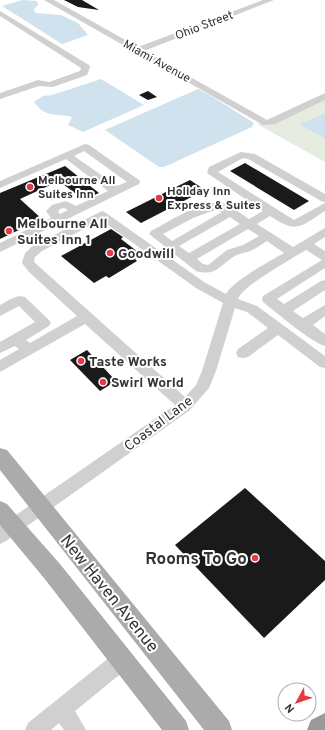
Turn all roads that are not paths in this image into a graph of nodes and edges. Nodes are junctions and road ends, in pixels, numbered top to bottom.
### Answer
1 (48, 0) edge
2 (270, 0) edge
3 (0, 13) edge
4 (138, 50) junction
5 (0, 96) edge
6 (325, 96) edge
7 (67, 155) junction
8 (0, 185) edge
9 (116, 191) junction
10 (325, 198) edge
11 (325, 206) edge
12 (271, 211) junction
13 (231, 212) junction
14 (249, 224) junction
15 (325, 232) edge
16 (267, 236) junction
17 (306, 244) junction
18 (0, 248) edge
19 (179, 252) junction
20 (293, 253) junction
21 (166, 260) junction
22 (324, 260) edge
23 (325, 284) edge
24 (230, 301) junction
25 (325, 310) edge
26 (0, 311) edge
27 (284, 311) junction
28 (87, 317) junction
29 (303, 325) junction
30 (278, 328) junction
31 (16, 339) junction
32 (324, 339) edge
33 (0, 348) edge
34 (29, 350) junction
35 (243, 353) dead end
36 (325, 363) edge
37 (0, 367) edge
38 (185, 406) junction
39 (0, 456) edge
40 (41, 507) junction
41 (5, 524) edge
42 (122, 660) junction
43 (61, 708) junction
44 (325, 727) edge
45 (35, 730) edge
46 (76, 730) edge
47 (176, 730) edge
48 (220, 730) edge
49 (321, 730) edge

1 - 4 street, Miami Avenue
2 - 4 street, Ohio Street
3 - 5 street
4 - 6 street, Miami Avenue
7 - 8 street
7 - 9 street
7 - 9 street
9 - 18 street
10 - 12 street
11 - 12 street
12 - 14 street
13 - 14 street
13 - 19 street
13 - 19 street
14 - 16 street
14 - 19 street
15 - 17 street, Coastal Lane
16 - 19 street
16 - 20 street
17 - 20 street, Coastal Lane
17 - 22 street
19 - 21 street
20 - 24 street, Coastal Lane
21 - 24 street
21 - 28 street
22 - 27 street
23 - 27 street
24 - 30 street
24 - 38 street, Coastal Lane
25 - 29 street
26 - 31 street
27 - 29 street
28 - 34 street
28 - 38 street
29 - 32 street
30 - 35 street
30 - 36 street
31 - 33 street
31 - 34 street
34 - 37 street
38 - 40 street, Coastal Lane
39 - 40 main road, New Haven Avenue
40 - 41 street, Coastal Lane
40 - 48 main road, New Haven Avenue
41 - 42 main road
42 - 43 street
42 - 47 main road
43 - 45 street
43 - 46 street
44 - 49 highway

